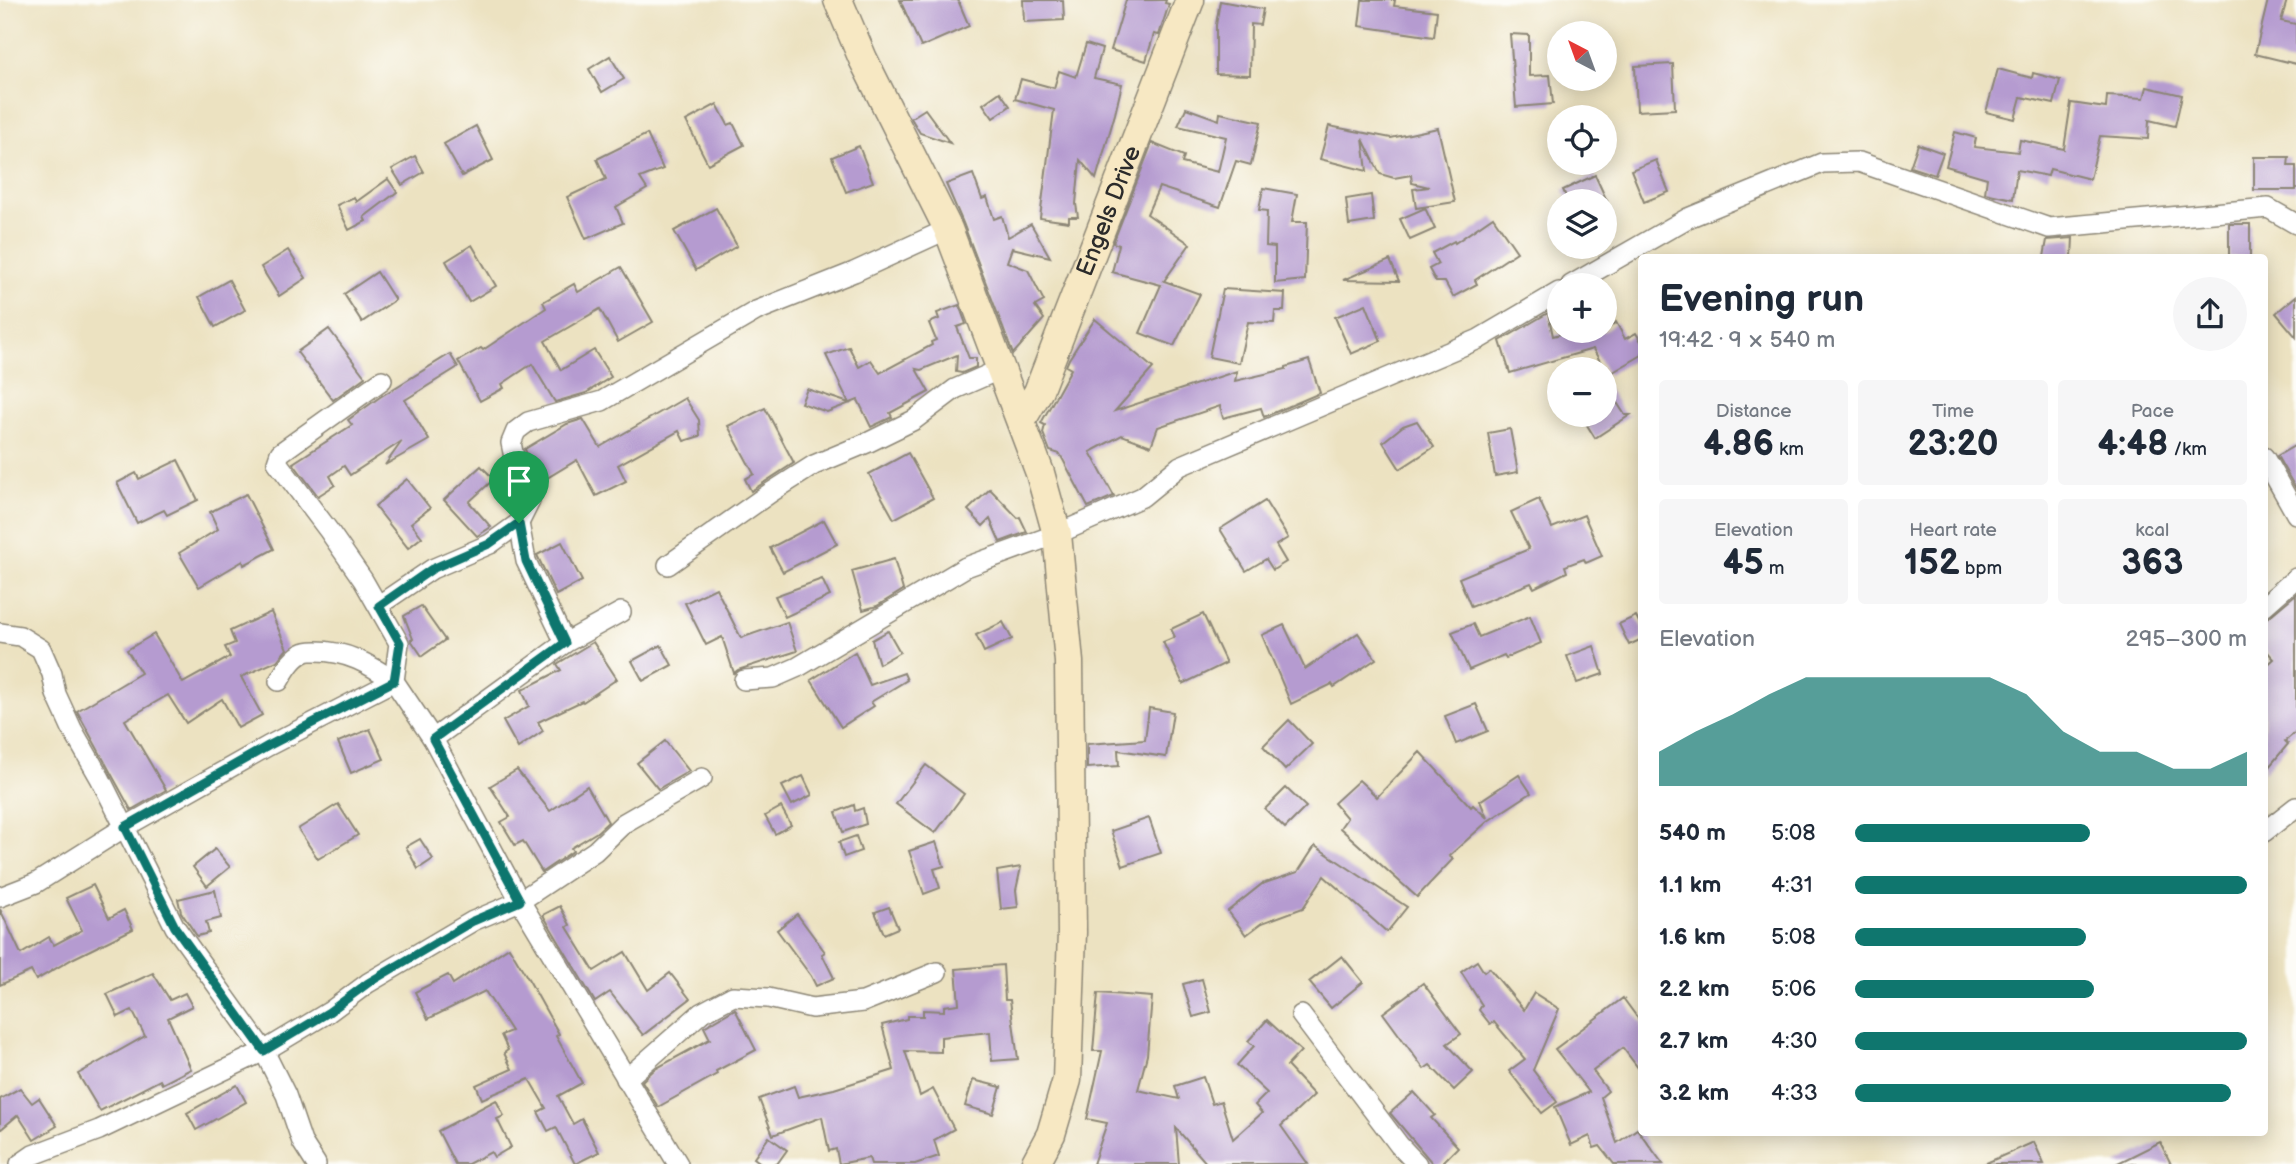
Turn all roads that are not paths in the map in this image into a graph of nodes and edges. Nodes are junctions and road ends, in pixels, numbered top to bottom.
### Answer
1 (838, 0) edge
2 (1190, 0) edge
3 (2296, 225) edge
4 (948, 229) junction
5 (1592, 273) edge
6 (1547, 299) edge
7 (1001, 369) junction
8 (382, 380) dead end
9 (1021, 421) junction
10 (2268, 464) edge
11 (2296, 514) edge
12 (519, 523) junction
13 (1057, 534) junction
14 (668, 565) dead end
15 (2296, 578) edge
16 (2268, 602) edge
17 (379, 606) junction
18 (621, 612) dead end
19 (0, 634) edge
20 (565, 643) junction
21 (744, 680) dead end
22 (279, 681) dead end
23 (394, 681) junction
24 (433, 739) junction
25 (702, 778) dead end
26 (2296, 807) edge
27 (125, 827) junction
28 (2268, 829) edge
29 (0, 897) edge
30 (520, 901) junction
31 (937, 972) dead end
32 (1301, 1015) dead end
33 (264, 1051) junction
34 (626, 1079) junction
35 (20, 1164) edge
36 (316, 1164) edge
37 (678, 1164) edge
38 (1035, 1164) edge
39 (1417, 1164) edge

1 - 4 main road
2 - 9 main road, Engels Drive
3 - 5 street
4 - 7 main road
4 - 12 street
6 - 13 street
7 - 9 main road
7 - 14 street
8 - 17 street
9 - 13 main road
10 - 11 street
12 - 17 street
12 - 20 street
13 - 21 street
13 - 38 main road
15 - 16 street
17 - 23 street
18 - 20 street
19 - 27 street
20 - 24 street
22 - 23 street
23 - 24 street
23 - 27 street
24 - 30 street
25 - 30 street
26 - 28 street
27 - 29 street
27 - 33 street
30 - 33 street
30 - 34 street
31 - 34 street
32 - 39 street
33 - 35 street
33 - 36 street
34 - 37 street

